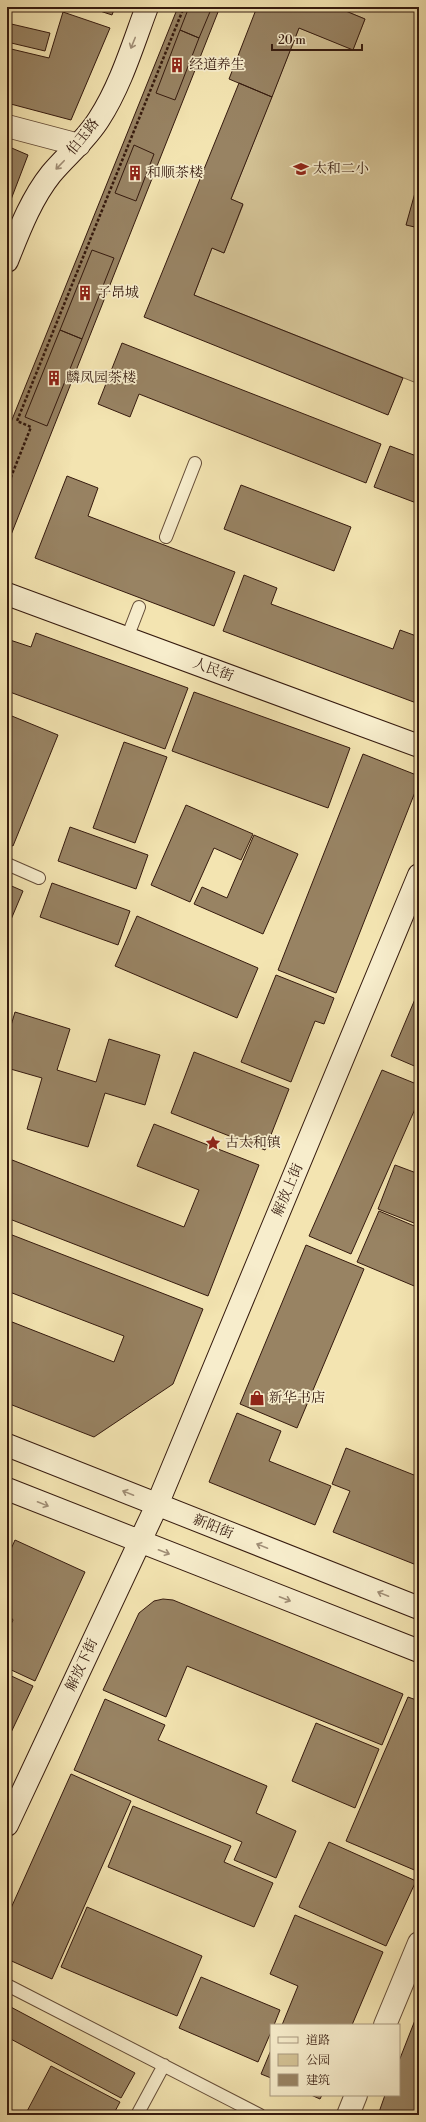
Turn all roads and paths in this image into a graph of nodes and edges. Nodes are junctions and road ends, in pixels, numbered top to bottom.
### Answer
1 (148, 7) edge
2 (184, 7) edge
3 (7, 126) edge
4 (79, 145) junction
5 (7, 260) edge
6 (195, 463) dead end
7 (7, 487) edge
8 (166, 537) dead end
9 (7, 594) edge
10 (139, 607) dead end
11 (127, 638) junction
12 (419, 746) edge
13 (7, 864) edge
14 (419, 875) edge
15 (39, 878) dead end
16 (7, 1445) edge
17 (7, 1489) edge
18 (157, 1504) junction
19 (139, 1542) junction
20 (419, 1608) edge
21 (419, 1651) edge
22 (7, 1825) edge
23 (419, 1943) edge
24 (7, 1986) edge
25 (385, 2024) edge
26 (164, 2065) junction
27 (356, 2096) edge
28 (137, 2115) edge
29 (260, 2115) edge
30 (348, 2115) edge

1 -> 4 street, 伯玉路
2 - 7 path
3 - 4 street
4 -> 5 street, 伯玉路
6 - 8 lane
9 - 11 street, 人民街
10 - 11 lane
11 - 12 street, 人民街
13 - 15 lane
14 - 18 street, 解放上街
18 -> 16 street, 新阳街
17 -> 19 street
18 - 19 street, 解放下街
20 -> 18 street, 新阳街
19 -> 21 street
19 - 22 street, 解放下街
23 - 25 street
24 - 26 lane
26 - 28 lane
26 - 29 lane
27 - 30 street

